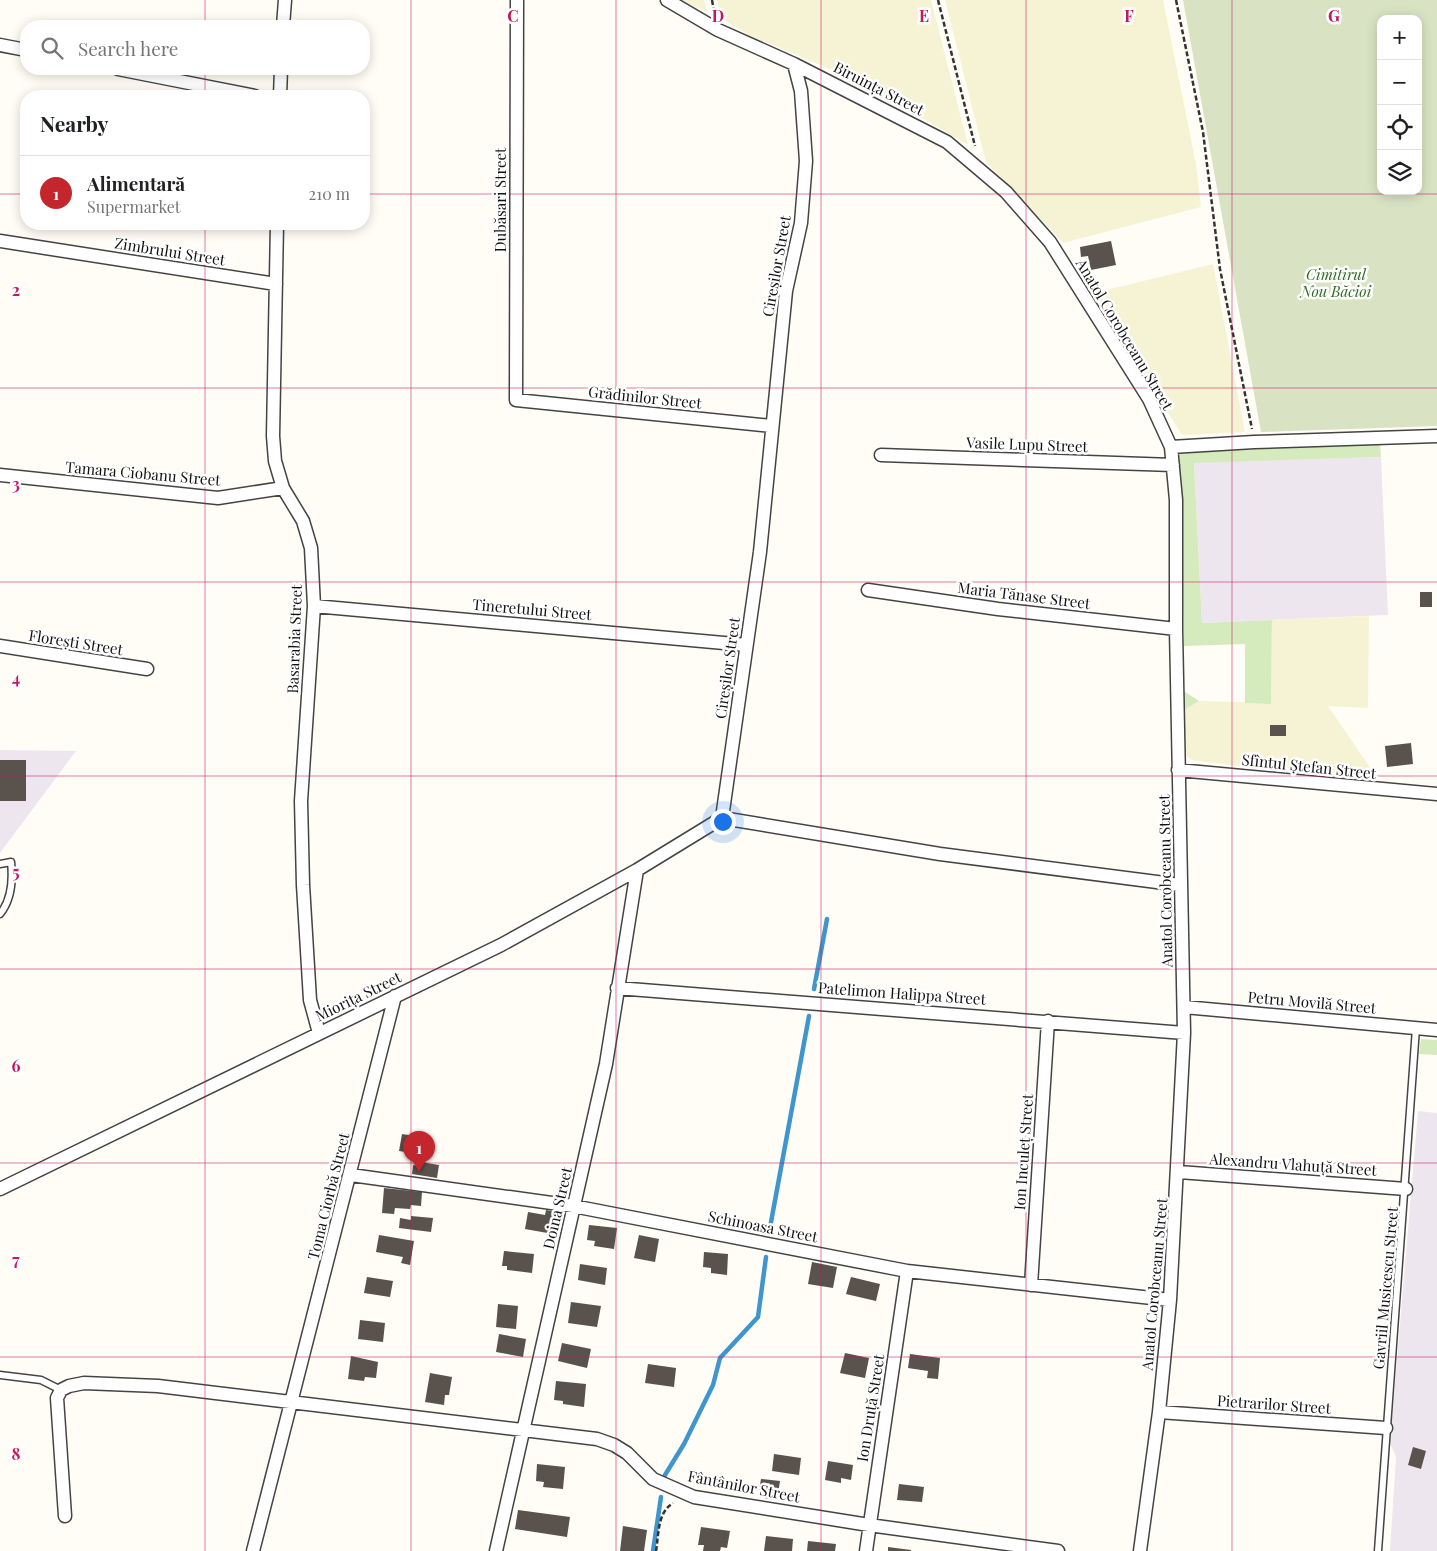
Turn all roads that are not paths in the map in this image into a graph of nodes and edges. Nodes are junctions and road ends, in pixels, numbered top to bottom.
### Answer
1 (285, 0) edge
2 (517, 0) edge
3 (667, 0) edge
4 (283, 20) edge
5 (0, 45) edge
6 (20, 49) edge
7 (794, 64) junction
8 (148, 75) edge
9 (281, 75) edge
10 (225, 90) edge
11 (280, 90) edge
12 (277, 230) edge
13 (0, 241) edge
14 (1050, 242) joint
15 (276, 284) junction
16 (516, 400) joint
17 (771, 426) junction
18 (1437, 436) edge
19 (1171, 448) junction
20 (881, 455) dead end
21 (1173, 466) junction
22 (0, 475) edge
23 (283, 488) junction
24 (868, 590) dead end
25 (314, 606) junction
26 (1176, 629) junction
27 (746, 645) junction
28 (0, 646) edge
29 (147, 669) dead end
30 (1178, 770) junction
31 (1437, 794) edge
32 (722, 818) junction
33 (0, 864) edge
34 (637, 870) junction
35 (1180, 885) junction
36 (0, 914) edge
37 (618, 988) junction
38 (394, 996) junction
39 (1184, 1007) junction
40 (1048, 1021) junction
41 (1416, 1028) junction
42 (1437, 1030) edge
43 (319, 1032) junction
44 (1184, 1032) junction
45 (1179, 1172) junction
46 (351, 1175) junction
47 (0, 1189) edge
48 (1406, 1189) junction
49 (574, 1206) junction
50 (907, 1271) junction
51 (1031, 1285) junction
52 (1170, 1300) junction
53 (0, 1375) edge
54 (60, 1390) junction
55 (291, 1403) junction
56 (1159, 1412) junction
57 (1386, 1428) junction
58 (523, 1430) junction
59 (65, 1516) dead end
60 (869, 1524) junction
61 (253, 1551) edge
62 (496, 1551) edge
63 (866, 1551) edge
64 (1058, 1551) edge
65 (1140, 1551) edge
66 (1378, 1551) edge

1 - 4 street
2 - 16 street, Dubăsari Street
3 - 7 street, Biruința Street
5 - 6 street
7 - 14 street, Biruința Street
7 - 17 street, Cireșilor Street
8 - 10 street
9 - 11 street
12 - 15 street, Basarabia Street
13 - 15 street, Zimbrului Street
14 - 19 street, Anatol Corobceanu Street
15 - 23 street, Basarabia Street
16 - 17 street, Grădinilor Street
17 - 27 street, Cireșilor Street
18 - 19 street
19 - 21 street, Anatol Corobceanu Street
20 - 21 street, Vasile Lupu Street
21 - 26 street, Anatol Corobceanu Street
22 - 23 street, Tamara Ciobanu Street
23 - 25 street, Basarabia Street
24 - 26 street, Maria Tănase Street
25 - 27 street, Tineretului Street
25 - 43 street, Basarabia Street
26 - 30 street, Anatol Corobceanu Street
27 - 32 street, Cireșilor Street
28 - 29 street, Florești Street
30 - 31 street, Sfîntul Ștefan Street
30 - 35 street, Anatol Corobceanu Street
32 - 34 street, Miorița Street
32 - 35 street
33 - 36 lane
34 - 37 street, Doina Street
34 - 38 street, Miorița Street
35 - 39 street, Anatol Corobceanu Street
37 - 40 street, Patelimon Halippa Street
37 - 49 street, Doina Street
38 - 43 street, Miorița Street
38 - 46 street, Toma Ciorbă Street
39 - 41 street, Petru Movilă Street
39 - 44 street, Anatol Corobceanu Street
40 - 44 street, Patelimon Halippa Street
40 - 51 street, Ion Inculeț Street
41 - 42 street, Petru Movilă Street
41 - 48 lane, Gavriil Musicescu Street
43 - 47 street, Miorița Street
44 - 45 street, Anatol Corobceanu Street
45 - 48 street, Alexandru Vlahuță Street
45 - 52 street, Anatol Corobceanu Street
46 - 49 street, Schinoasa Street
46 - 55 street, Toma Ciorbă Street
48 - 57 lane, Gavriil Musicescu Street
49 - 50 street, Schinoasa Street
49 - 58 street, Doina Street
50 - 51 street, Schinoasa Street
50 - 60 street, Ion Druță Street
51 - 52 street, Schinoasa Street
52 - 56 street, Anatol Corobceanu Street
53 - 54 lane
54 - 55 street
54 - 59 street
55 - 58 street, Fântânilor Street
55 - 61 street, Toma Ciorbă Street
56 - 57 street, Pietrarilor Street
56 - 65 street, Anatol Corobceanu Street
57 - 66 lane, Gavriil Musicescu Street
58 - 60 street, Fântânilor Street
58 - 62 street, Doina Street
60 - 63 street, Ion Druță Street
60 - 64 street, Fântânilor Street

